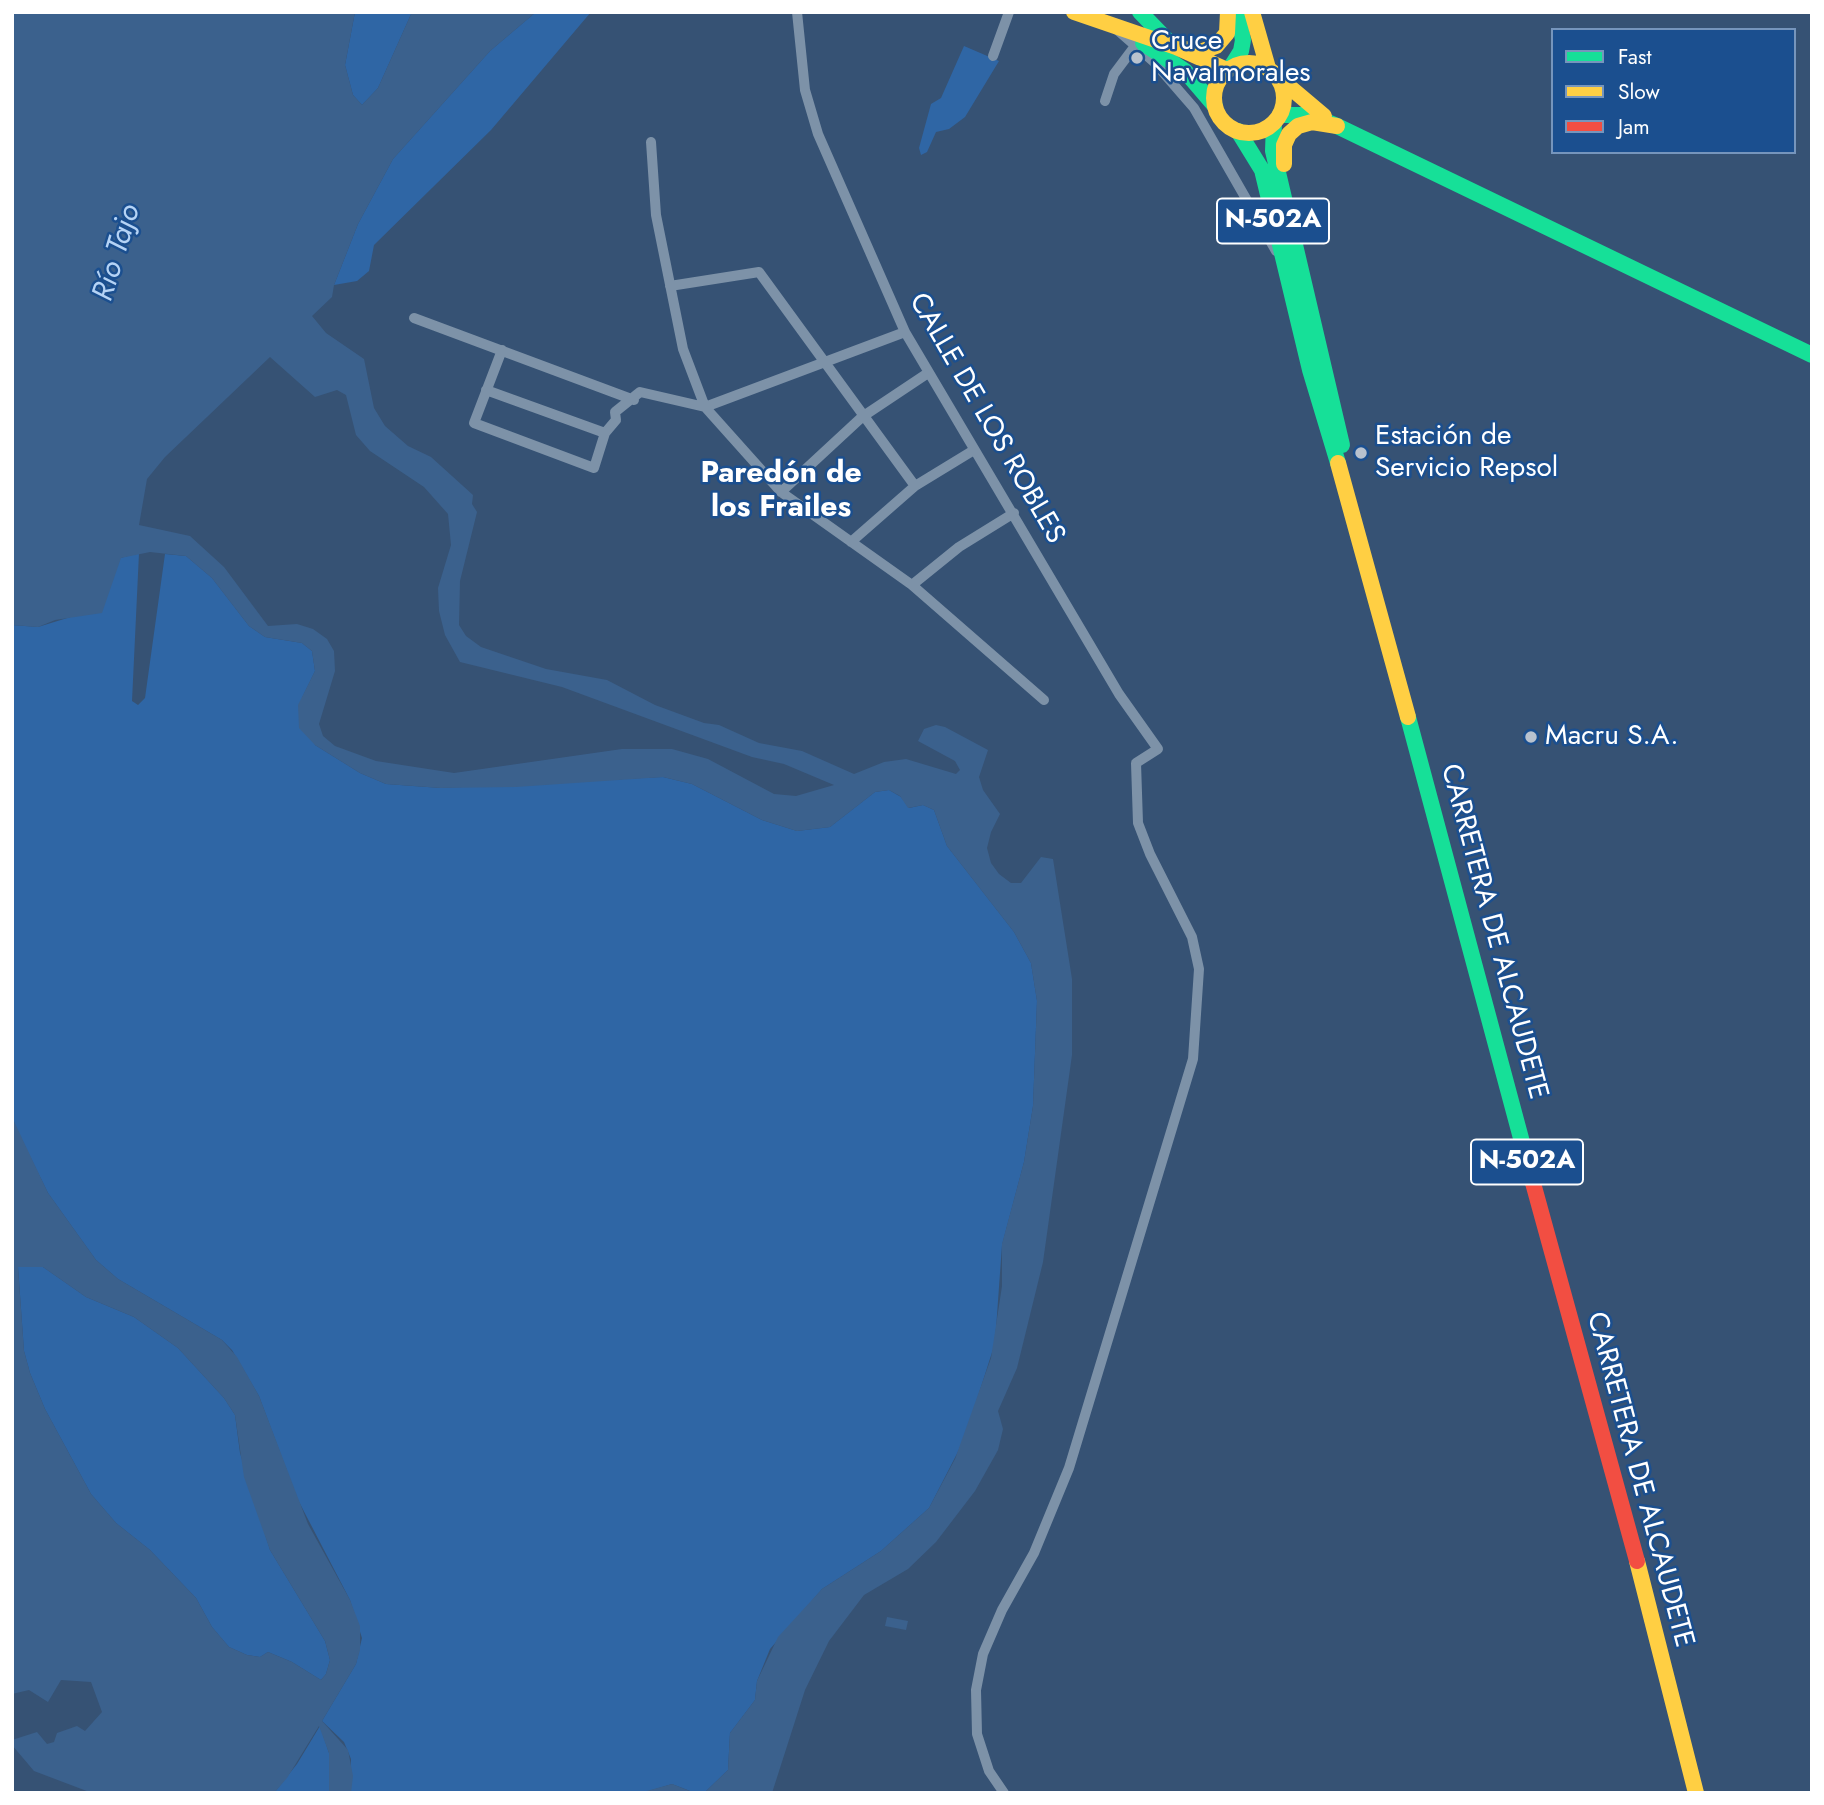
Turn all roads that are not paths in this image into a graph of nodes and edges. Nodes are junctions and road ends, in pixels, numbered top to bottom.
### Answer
1 (797, 12) edge
2 (1009, 12) edge
3 (1074, 12) edge
4 (1132, 12) edge
5 (1140, 12) edge
6 (1228, 12) edge
7 (1238, 12) edge
8 (1252, 12) edge
9 (1112, 26) junction
10 (1136, 41) junction
11 (1176, 47) junction
12 (993, 56) dead end
13 (1229, 68) junction
14 (1274, 73) junction
15 (1105, 101) dead end
16 (1215, 106) junction
17 (1277, 119) junction
18 (1337, 126) junction
19 (1238, 131) junction
20 (651, 142) dead end
21 (1291, 220) junction
22 (1281, 259) junction
23 (670, 286) junction
24 (414, 318) dead end
25 (905, 332) junction
26 (502, 350) junction
27 (1812, 355) edge
28 (823, 362) junction
29 (928, 373) junction
30 (486, 390) junction
31 (634, 400) junction
32 (705, 407) junction
33 (862, 417) junction
34 (605, 433) junction
35 (974, 450) junction
36 (915, 486) junction
37 (781, 492) junction
38 (1014, 513) junction
39 (1359, 531) junction
40 (851, 542) junction
41 (912, 586) junction
42 (1044, 700) dead end
43 (1004, 1793) edge
44 (1696, 1793) edge

1 - 25 street, CALLE DE LOS ROBLES
2 - 12 street
3 - 9 main road
4 - 9 main road
4 - 10 main road
5 - 11 main road
6 - 11 main road
7 - 13 main road
8 - 14 main road, N-502A
9 - 10 main road
10 - 11 main road
10 - 15 street
10 - 16 main road, CARRETERA DE ALCAUDETE
10 - 22 street
11 - 13 main road
13 - 14 main road
13 - 16 main road
14 - 17 main road, CARRETERA DE ALCAUDETE / N-502A
14 - 18 main road
16 - 19 main road, CARRETERA DE ALCAUDETE / N-502A
17 - 18 main road
17 - 19 main road
17 - 21 main road, CARRETERA DE ALCAUDETE / N-502A
18 - 21 main road
18 - 27 main road
19 - 22 main road, CARRETERA DE ALCAUDETE / N-502A
20 - 23 street
21 - 39 main road, CARRETERA DE ALCAUDETE / N-502A
22 - 39 main road, CARRETERA DE ALCAUDETE / N-502A
23 - 28 street
23 - 32 street
24 - 26 street
25 - 28 street
25 - 29 street, CALLE DE LOS ROBLES
26 - 30 street
26 - 31 street
28 - 32 street
28 - 33 street
29 - 33 street
29 - 35 street, CALLE DE LOS ROBLES
30 - 34 street
30 - 34 street
31 - 32 street
31 - 34 street
32 - 37 street
33 - 36 street
33 - 37 street
35 - 36 street
35 - 38 street, CALLE DE LOS ROBLES
36 - 40 street
37 - 40 street
38 - 41 street
38 - 43 street, CALLE DE LOS ROBLES
39 - 44 main road, CARRETERA DE ALCAUDETE / N-502A
40 - 41 street
41 - 42 street

